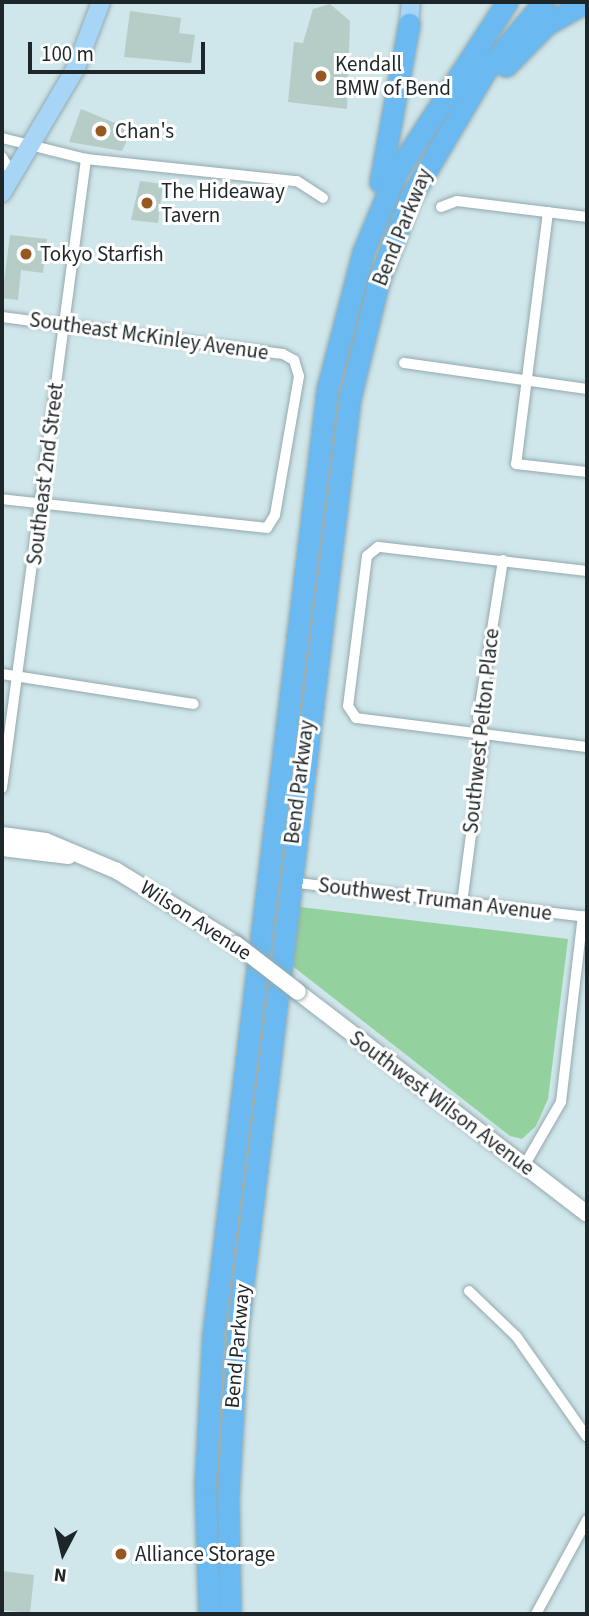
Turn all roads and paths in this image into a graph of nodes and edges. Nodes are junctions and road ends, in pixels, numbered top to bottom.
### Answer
1 (101, 2) edge
2 (411, 2) edge
3 (507, 2) edge
4 (544, 2) edge
5 (586, 2) edge
6 (409, 24) joint
7 (2, 138) edge
8 (441, 138) junction
9 (34, 144) junction
10 (2, 157) edge
11 (86, 159) junction
12 (13, 176) junction
13 (2, 193) edge
14 (323, 198) dead end
15 (441, 206) dead end
16 (548, 212) junction
17 (587, 217) edge
18 (363, 252) junction
19 (2, 317) edge
20 (65, 324) junction
21 (404, 363) dead end
22 (527, 382) junction
23 (587, 389) edge
24 (587, 472) edge
25 (2, 499) edge
26 (41, 504) junction
27 (503, 560) junction
28 (587, 571) edge
29 (2, 674) edge
30 (17, 676) junction
31 (194, 704) dead end
32 (484, 734) junction
33 (587, 747) edge
34 (2, 789) edge
35 (2, 835) edge
36 (2, 842) edge
37 (2, 848) edge
38 (73, 851) junction
39 (89, 859) junction
40 (287, 881) junction
41 (462, 903) junction
42 (585, 916) edge
43 (298, 992) joint
44 (524, 1166) junction
45 (587, 1214) edge
46 (469, 1291) dead end
47 (587, 1437) edge
48 (587, 1520) edge
49 (209, 1614) edge
50 (230, 1614) edge
51 (537, 1614) edge

1 - 9 main road
2 - 6 main road
3 - 18 highway, Bend Parkway
4 - 8 highway, Bend Parkway
5 - 8 highway
6 - 18 highway
7 - 9 street
8 - 40 highway, Bend Parkway
9 - 11 street
9 - 12 main road
10 - 12 street
11 - 14 street
11 - 20 street, Southeast 2nd Street
12 - 13 main road
15 - 16 street
16 - 17 street
16 - 22 street
18 - 49 highway, Bend Parkway
19 - 20 street, Southeast McKinley Avenue
20 - 26 street, Southeast 2nd Street
20 - 26 street, Southeast McKinley Avenue
21 - 22 street
22 - 23 street
22 - 24 street
25 - 26 street
26 - 30 street, Southeast 2nd Street
27 - 28 street
27 - 32 street, Southwest Pelton Place
27 - 32 street
29 - 30 street
30 - 31 street
30 - 34 street, Southeast 2nd Street
32 - 33 street
32 - 41 street, Southwest Pelton Place
35 - 38 street, Wilson Avenue
36 - 38 street
37 - 39 street, Wilson Avenue
38 - 39 street, Wilson Avenue
39 - 43 street, Wilson Avenue, bridge
40 - 41 street, Southwest Truman Avenue
40 - 50 highway, Bend Parkway
41 - 42 street, Southwest Truman Avenue
42 - 44 street
43 - 44 street, Southwest Wilson Avenue
44 - 45 street, Southwest Wilson Avenue
46 - 47 street
48 - 51 street

